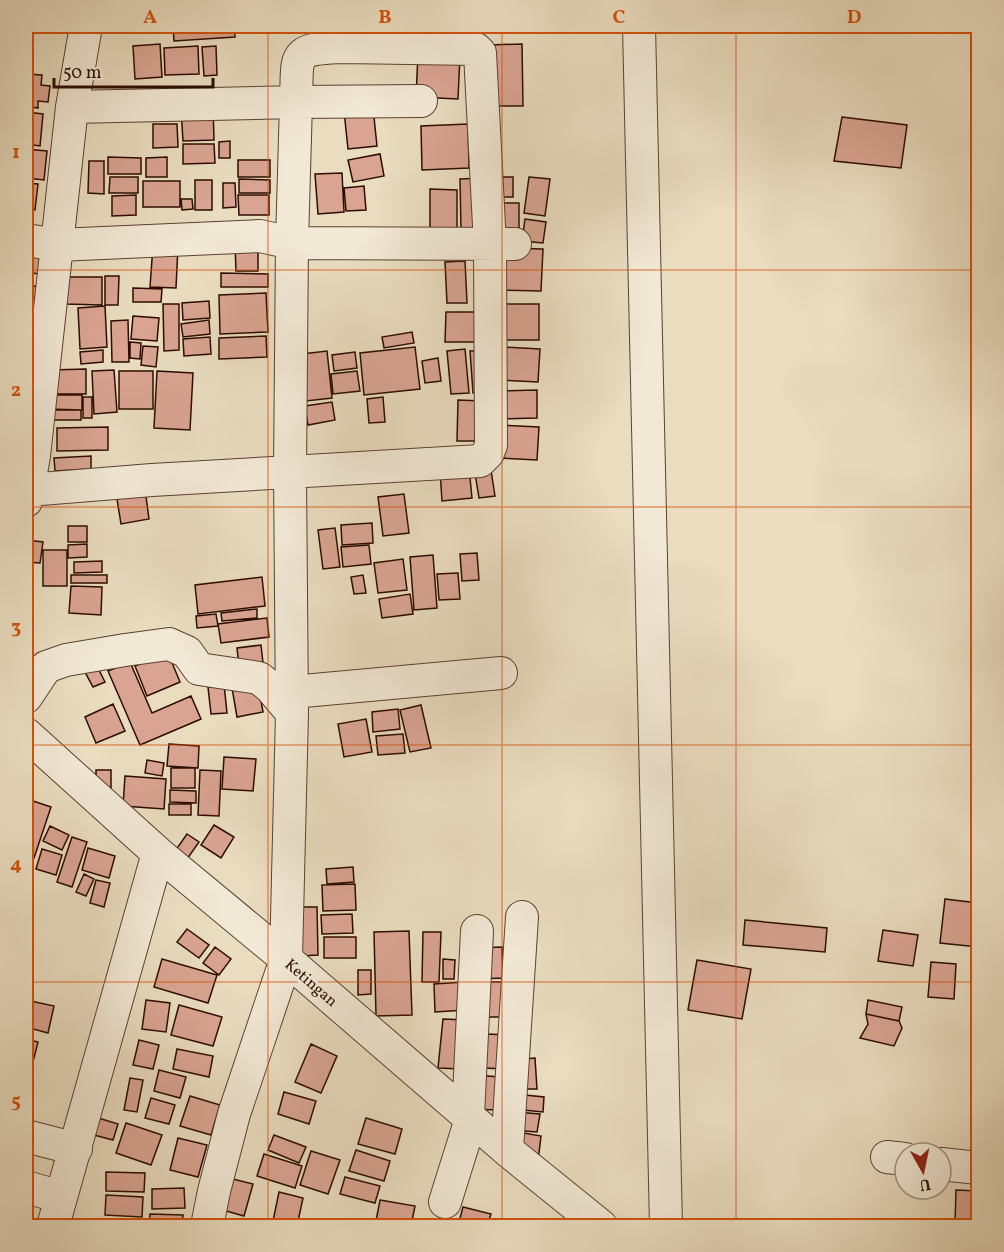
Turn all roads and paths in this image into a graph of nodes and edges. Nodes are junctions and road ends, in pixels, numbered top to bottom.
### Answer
1 (86, 26) edge
2 (639, 26) edge
3 (344, 36) edge
4 (421, 101) dead end
5 (296, 102) junction
6 (72, 107) junction
7 (26, 240) edge
8 (292, 243) junction
9 (502, 244) junction
10 (58, 245) junction
11 (290, 471) junction
12 (27, 495) edge
13 (501, 673) dead end
14 (26, 697) edge
15 (292, 703) junction
16 (26, 734) edge
17 (159, 853) junction
18 (522, 917) dead end
19 (477, 931) dead end
20 (286, 959) junction
21 (470, 1117) junction
22 (26, 1136) edge
23 (76, 1149) junction
24 (507, 1150) junction
25 (953, 1165) edge
26 (978, 1168) edge
27 (26, 1186) edge
28 (446, 1202) dead end
29 (57, 1212) edge
30 (207, 1227) edge
31 (602, 1227) edge
32 (666, 1227) edge

1 - 6 street
2 - 32 street
3 - 5 street
3 - 9 street
4 - 5 street
5 - 6 street
5 - 8 street
6 - 10 street
7 - 10 street
8 - 9 street
8 - 10 street
8 - 11 street
9 - 11 street
10 - 12 street
11 - 12 street
11 - 15 street
13 - 15 street
14 - 15 street
15 - 20 street
16 - 17 street, Ketingan
17 - 20 street, Ketingan
17 - 23 street
18 - 24 street
19 - 21 street
20 - 21 street, Ketingan
20 - 30 street
21 - 24 street, Ketingan
21 - 28 street
22 - 23 street
23 - 29 street
24 - 31 street, Ketingan
25 - 26 street
27 - 29 street

